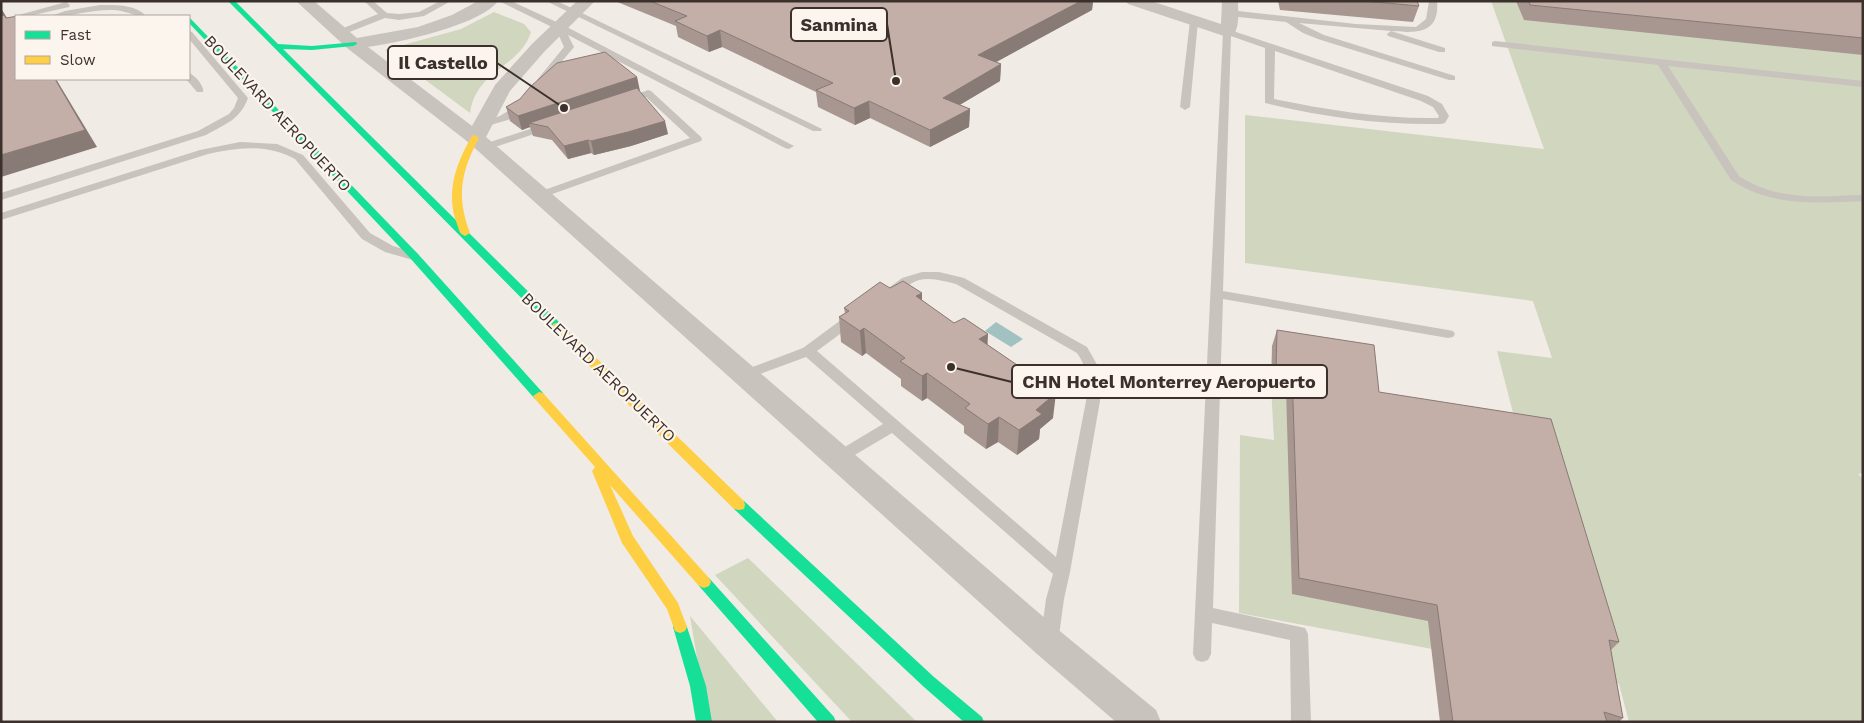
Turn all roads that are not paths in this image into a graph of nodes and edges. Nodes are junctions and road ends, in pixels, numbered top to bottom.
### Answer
1 (80, 1) edge
2 (173, 1) edge
3 (231, 1) edge
4 (304, 1) edge
5 (368, 1) edge
6 (446, 1) edge
7 (490, 1) edge
8 (503, 1) edge
9 (550, 1) edge
10 (1134, 1) edge
11 (1172, 1) edge
12 (1433, 1) edge
13 (581, 7) edge
14 (1194, 10) edge
15 (23, 15) edge
16 (59, 15) edge
17 (141, 15) edge
18 (184, 15) edge
19 (384, 15) junction
20 (1229, 17) edge
21 (1285, 19) junction
22 (190, 21) edge
23 (560, 27) junction
24 (1368, 28) junction
25 (190, 35) edge
26 (346, 38) junction
27 (1495, 44) dead end
28 (277, 46) junction
29 (1270, 46) junction
30 (1442, 50) dead end
31 (1662, 63) junction
32 (190, 77) edge
33 (682, 77) junction
34 (1452, 78) dead end
35 (1863, 84) edge
36 (200, 90) dead end
37 (611, 105) edge
38 (1185, 107) dead end
39 (556, 124) edge
40 (818, 129) dead end
41 (481, 136) junction
42 (789, 146) dead end
43 (540, 195) junction
44 (1, 197) edge
45 (1863, 198) edge
46 (1, 217) edge
47 (470, 241) junction
48 (414, 256) junction
49 (1217, 294) junction
50 (879, 299) edge
51 (864, 310) edge
52 (1448, 334) dead end
53 (808, 351) junction
54 (744, 375) junction
55 (893, 425) junction
56 (593, 456) junction
57 (838, 458) junction
58 (1062, 572) junction
59 (1205, 614) junction
60 (1049, 644) junction
61 (1202, 654) dead end
62 (704, 722) edge
63 (828, 722) edge
64 (976, 722) edge
65 (1143, 722) edge
66 (1301, 722) edge

1 - 15 lane
2 - 18 highway, BOULEVARD AEROPUERTO
3 - 28 highway, BOULEVARD AEROPUERTO
4 - 26 street
5 - 19 lane
6 - 19 lane
7 - 26 street
8 - 23 lane
9 - 13 lane
10 - 14 street
11 - 14 street
12 - 24 lane
13 - 23 street
13 - 33 lane
14 - 20 street
14 - 38 lane
16 - 17 lane
19 - 26 lane
20 - 21 lane
20 - 29 lane
20 - 49 lane
21 - 24 lane
21 - 34 lane
22 - 48 highway, BOULEVARD AEROPUERTO
23 - 33 lane
23 - 41 street
23 - 41 lane
24 - 30 lane
25 - 44 lane
26 - 28 highway
26 - 41 street
27 - 31 lane
28 - 47 highway, BOULEVARD AEROPUERTO
29 - 29 lane
31 - 35 lane
31 - 45 lane
32 - 36 lane
33 - 40 lane
33 - 42 lane
37 - 43 lane
39 - 41 lane
41 - 43 street
41 - 47 highway
43 - 54 street
46 - 48 lane
47 - 64 highway, BOULEVARD AEROPUERTO
48 - 56 highway, BOULEVARD AEROPUERTO
49 - 52 lane
49 - 59 lane
50 - 58 lane
51 - 53 lane
53 - 54 lane
53 - 55 lane
54 - 57 street
55 - 57 lane
55 - 58 lane
56 - 62 highway
56 - 63 highway, BOULEVARD AEROPUERTO
57 - 60 street
58 - 60 lane
59 - 61 lane
59 - 66 lane
60 - 65 street

